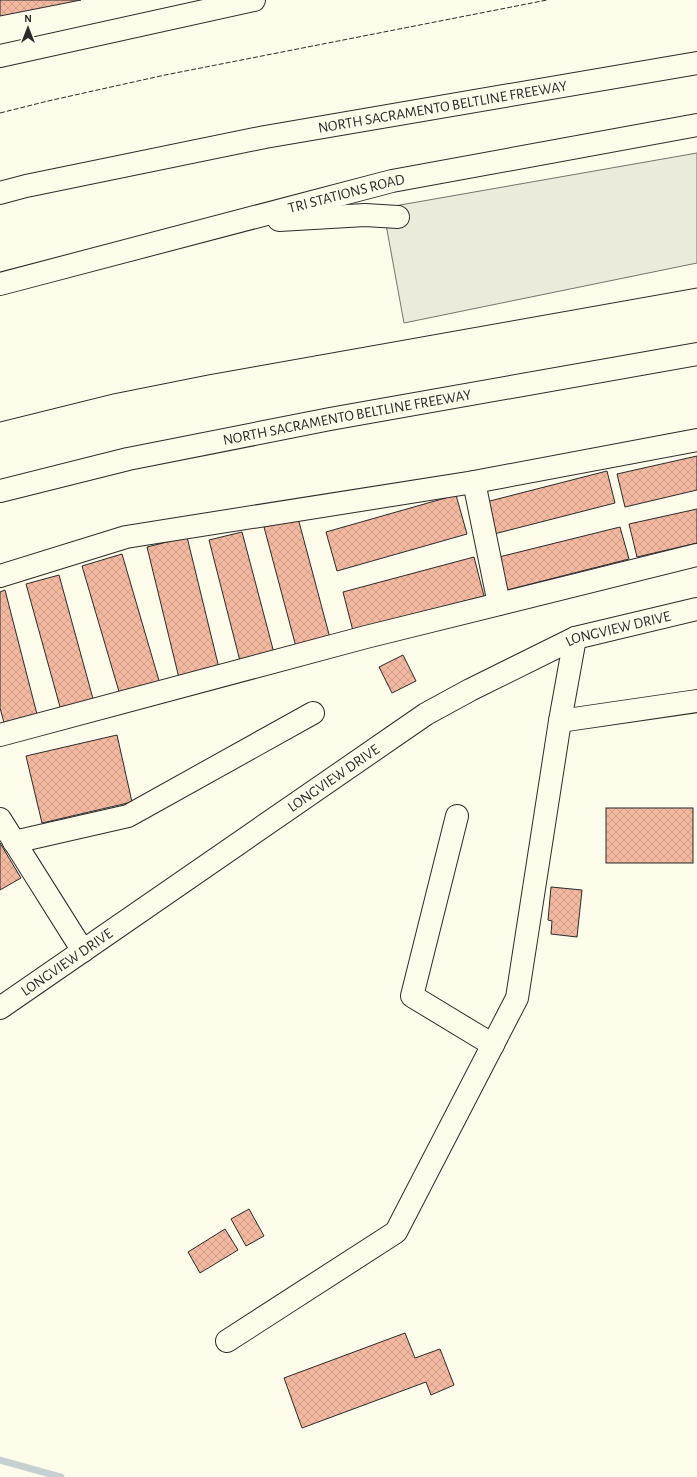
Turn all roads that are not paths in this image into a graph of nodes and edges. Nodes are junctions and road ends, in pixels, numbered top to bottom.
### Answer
1 (254, 0) edge
2 (0, 56) edge
3 (697, 56) edge
4 (697, 63) edge
5 (582, 82) junction
6 (697, 125) edge
7 (0, 193) edge
8 (398, 217) dead end
9 (226, 224) junction
10 (0, 284) edge
11 (697, 354) edge
12 (697, 440) edge
13 (474, 482) junction
14 (0, 491) edge
15 (697, 555) edge
16 (0, 576) edge
17 (499, 604) junction
18 (697, 609) edge
19 (575, 638) junction
20 (697, 701) edge
21 (313, 713) dead end
22 (560, 722) junction
23 (0, 735) edge
24 (457, 816) dead end
25 (0, 820) edge
26 (14, 842) junction
27 (83, 951) junction
28 (0, 1008) edge
29 (493, 1045) junction
30 (227, 1342) dead end

1 - 2 main road
3 - 5 main road
4 - 5 main road, NORTH SACRAMENTO BELTLINE FREEWAY
5 - 7 main road, NORTH SACRAMENTO BELTLINE FREEWAY
6 - 9 main road, TRI STATIONS ROAD
8 - 9 main road
9 - 10 main road, TRI STATIONS ROAD
11 - 14 main road, NORTH SACRAMENTO BELTLINE FREEWAY
12 - 13 main road
13 - 16 main road
13 - 17 main road
15 - 17 main road
17 - 23 main road
18 - 19 main road, LONGVIEW DRIVE
19 - 22 main road
19 - 27 main road, LONGVIEW DRIVE
20 - 22 main road
21 - 26 main road
22 - 29 main road
24 - 29 main road
25 - 26 main road
26 - 27 main road
27 - 28 main road, LONGVIEW DRIVE
29 - 30 main road

